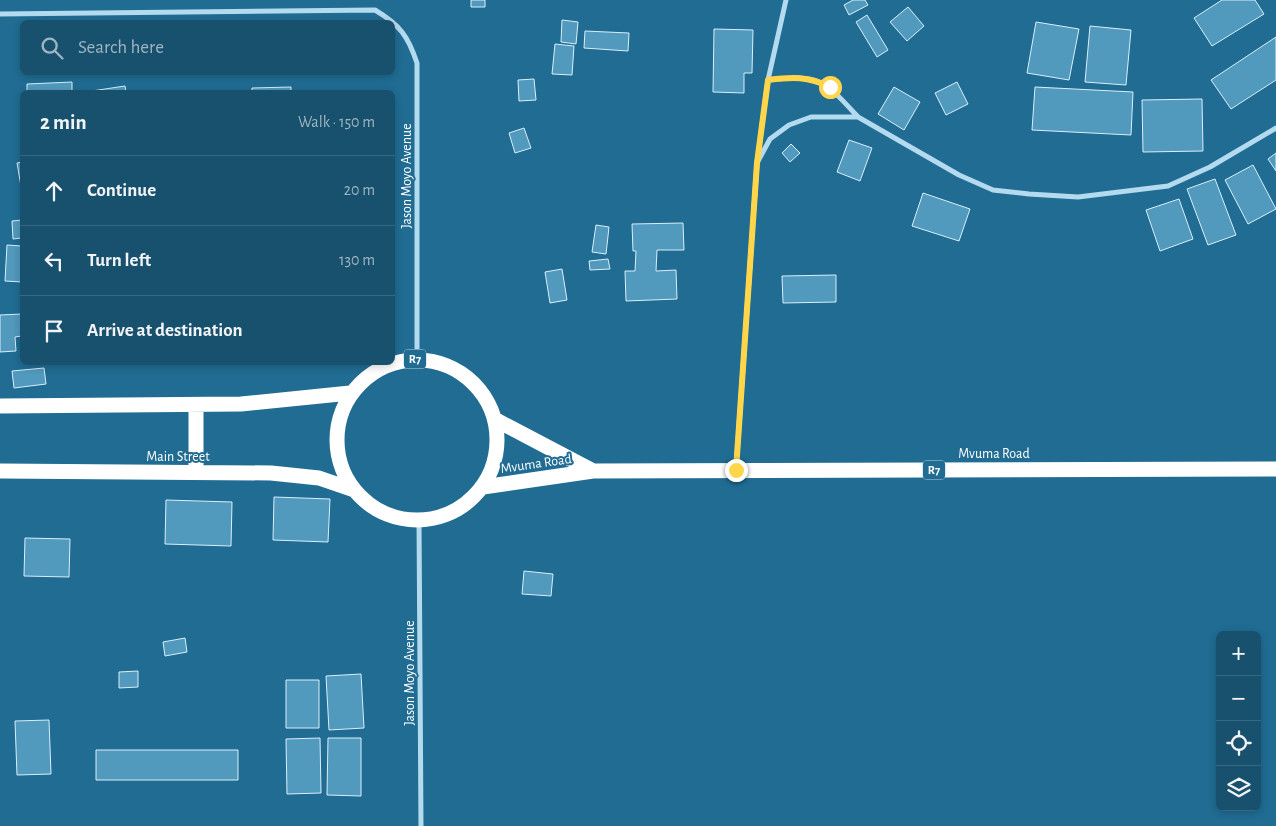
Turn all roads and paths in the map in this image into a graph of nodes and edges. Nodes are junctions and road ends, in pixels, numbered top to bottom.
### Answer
1 (786, 0) edge
2 (0, 14) edge
3 (391, 20) edge
4 (395, 24) edge
5 (768, 80) junction
6 (858, 117) junction
7 (1276, 128) edge
8 (757, 163) junction
9 (416, 359) junction
10 (395, 362) edge
11 (387, 365) edge
12 (350, 393) junction
13 (0, 406) edge
14 (196, 406) junction
15 (496, 420) junction
16 (1276, 468) edge
17 (736, 470) junction
18 (0, 471) edge
19 (592, 471) junction
20 (196, 472) junction
21 (483, 486) junction
22 (354, 490) junction
23 (419, 520) junction
24 (421, 826) edge

1 - 5 street
2 - 3 street, Jason Moyo Avenue
4 - 9 street, Jason Moyo Avenue
5 - 6 street
5 - 8 street
6 - 7 street
6 - 8 street
8 - 17 street
9 - 10 highway, Main Street / R7
9 - 15 highway, Main Street / R7
11 - 12 highway, Main Street / R7
12 - 14 highway
12 - 22 highway, Main Street / R7
13 - 14 highway
14 - 20 highway
15 - 19 highway, Mvuma Road / R7
15 - 21 highway, Main Street / R7
16 - 17 highway, Mvuma Road / R7
17 - 19 highway, Mvuma Road / R7
18 - 20 highway, Main Street / R7
19 - 21 highway, Mvuma Road / R7
20 - 22 highway, Main Street / R7
21 - 23 highway, Main Street / R7
22 - 23 highway, Main Street / R7
23 - 24 street, Jason Moyo Avenue

